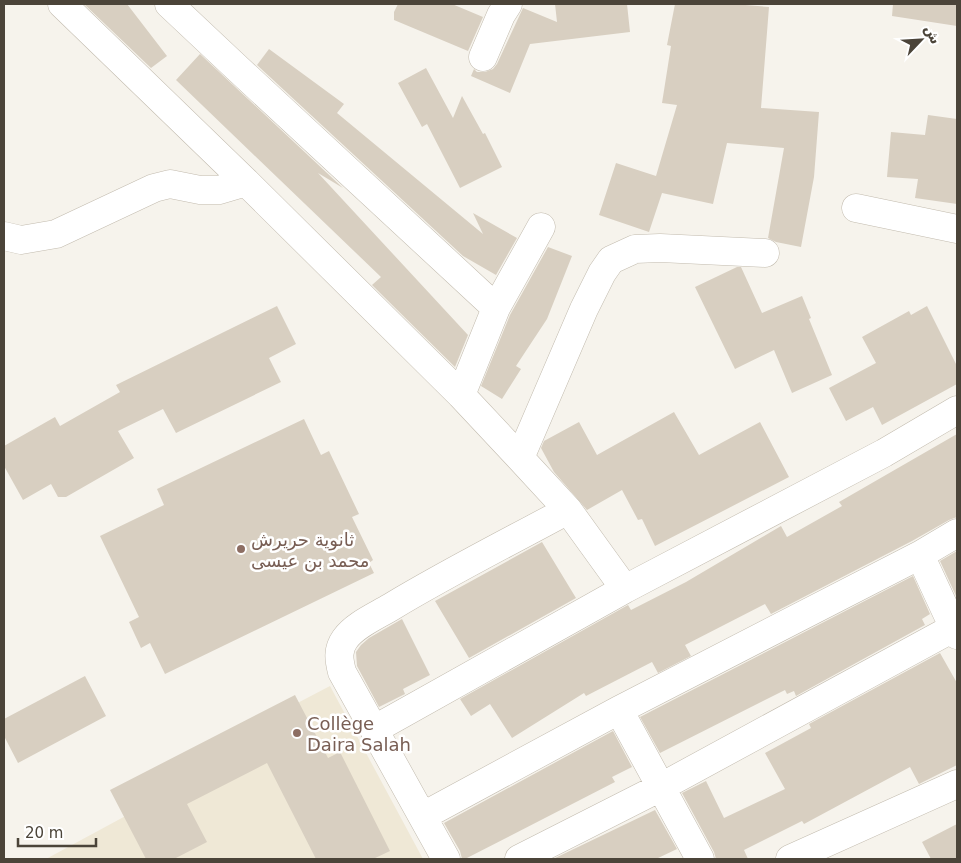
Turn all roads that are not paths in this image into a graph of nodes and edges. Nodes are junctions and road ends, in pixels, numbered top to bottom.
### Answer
1 (62, 4) edge
2 (169, 4) edge
3 (508, 4) edge
4 (483, 56) dead end
5 (246, 182) junction
6 (856, 208) dead end
7 (542, 227) dead end
8 (957, 229) edge
9 (4, 236) edge
10 (765, 253) dead end
11 (496, 308) junction
12 (461, 395) junction
13 (957, 410) edge
14 (520, 458) junction
15 (568, 510) junction
16 (957, 533) edge
17 (920, 555) junction
18 (625, 590) junction
19 (956, 630) edge
20 (619, 710) junction
21 (375, 729) junction
22 (957, 784) edge
23 (660, 787) junction
24 (423, 816) junction
25 (691, 856) edge
26 (446, 859) edge
27 (519, 859) edge
28 (790, 859) edge

1 - 5 street
2 - 11 street
3 - 4 street
5 - 9 street
5 - 12 street
6 - 8 street
7 - 11 street
10 - 14 street
11 - 12 street
12 - 14 street
13 - 18 street
14 - 15 street
15 - 18 street
15 - 21 street
16 - 17 street
17 - 19 street
17 - 20 street
18 - 21 street
19 - 23 street
20 - 23 street
20 - 24 street
21 - 24 street
22 - 28 street
23 - 25 street
23 - 27 street
24 - 26 street

